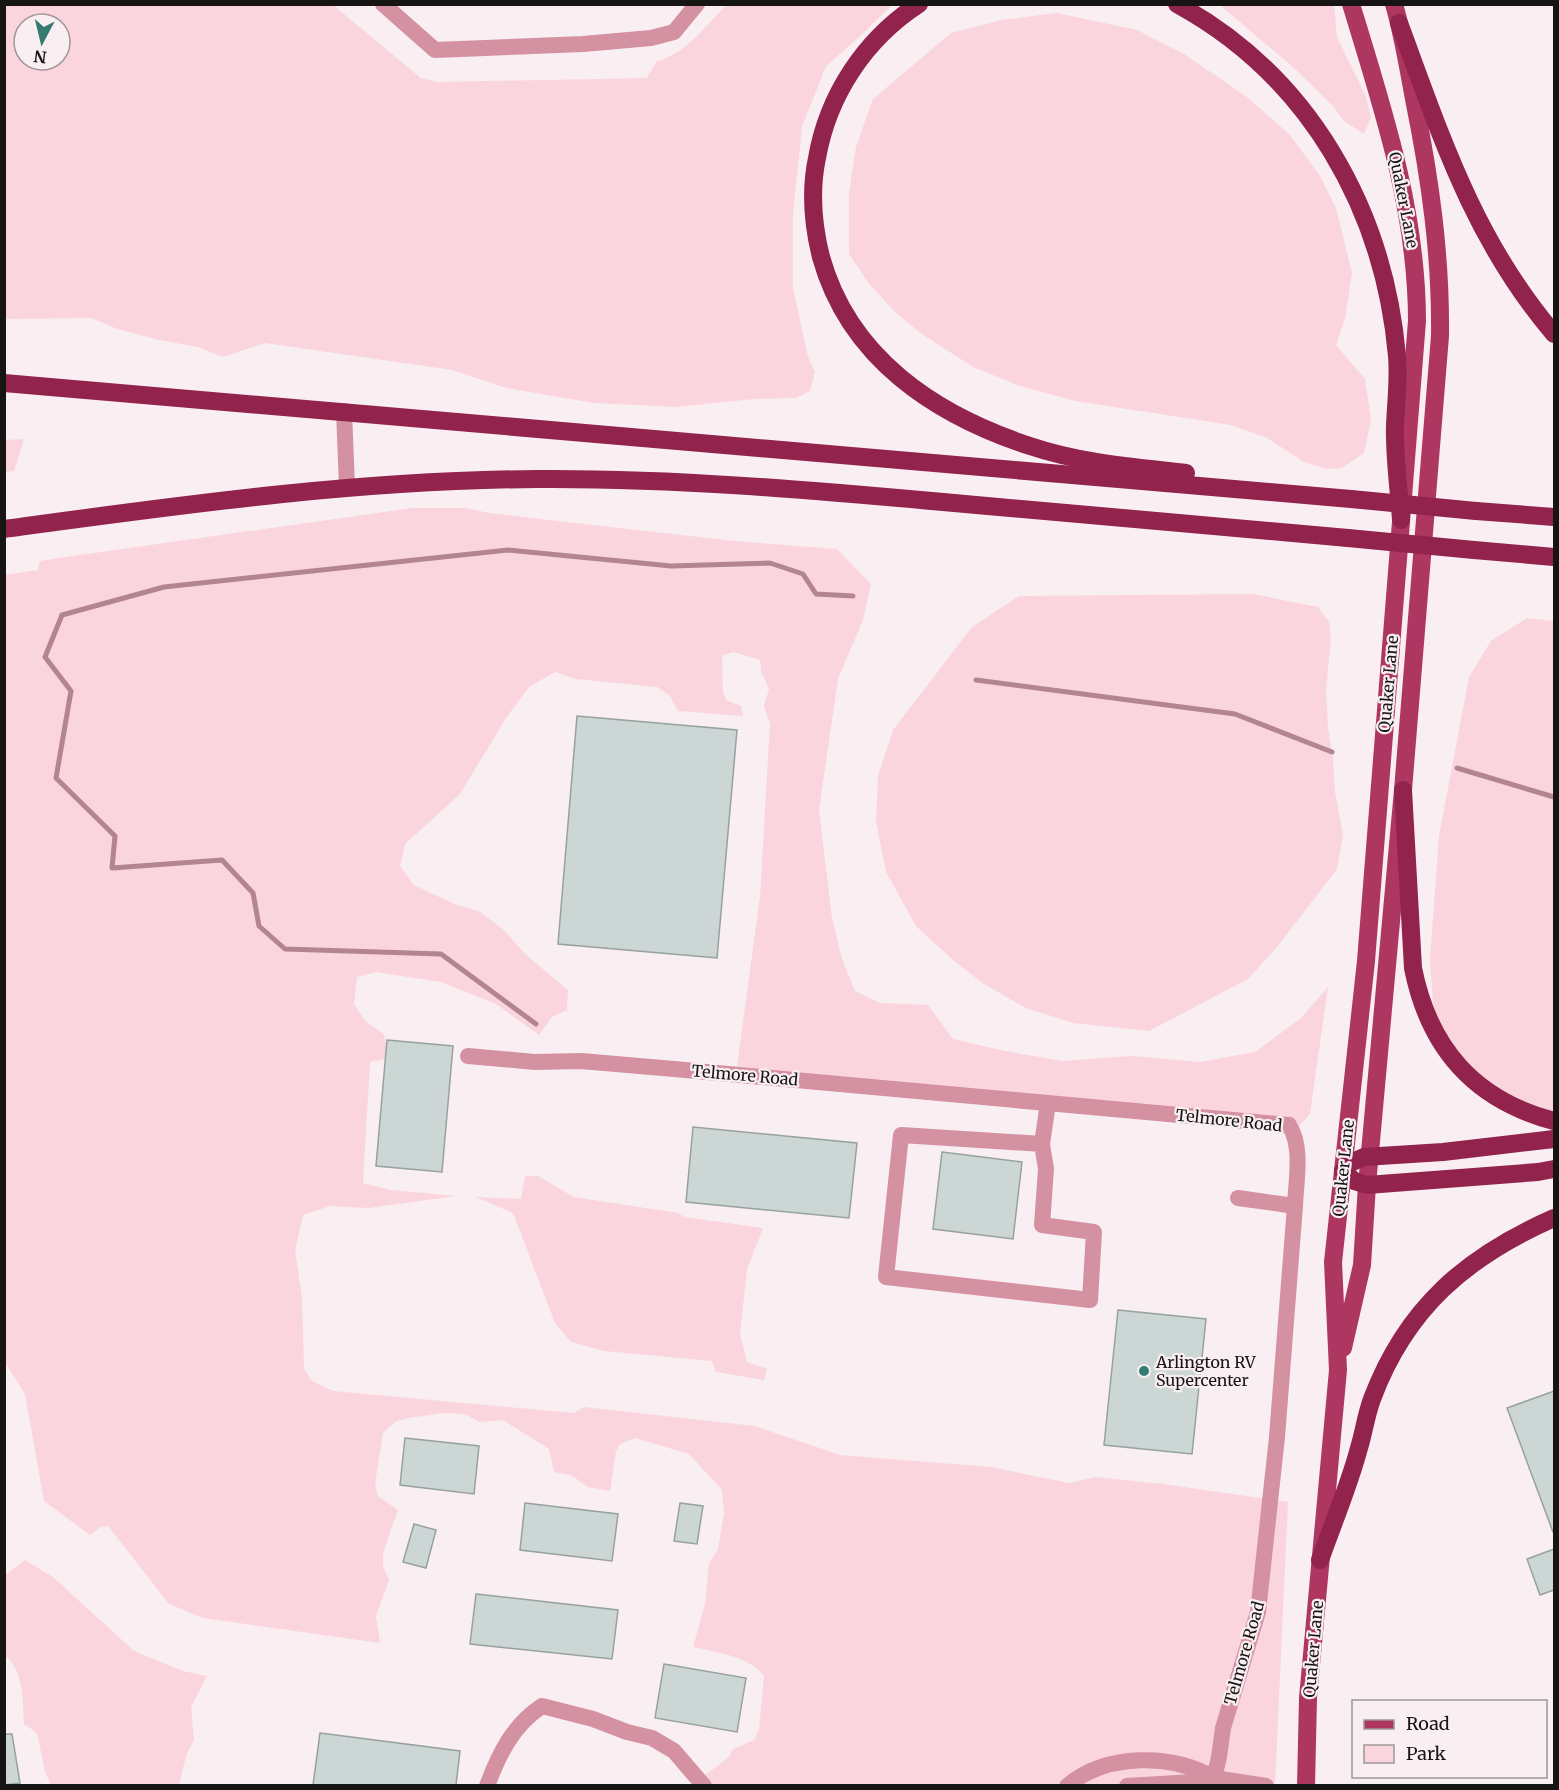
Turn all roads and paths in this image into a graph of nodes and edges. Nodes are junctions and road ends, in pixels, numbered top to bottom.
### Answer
1 (382, 4) edge
2 (697, 4) edge
3 (919, 4) edge
4 (1177, 4) edge
5 (1352, 4) edge
6 (1394, 4) edge
7 (1399, 23) junction
8 (1554, 334) edge
9 (4, 383) edge
10 (344, 411) junction
11 (348, 488) junction
12 (1351, 499) junction
13 (1554, 517) edge
14 (1401, 520) junction
15 (4, 529) edge
16 (1554, 557) edge
17 (1403, 790) junction
18 (468, 1056) dead end
19 (1048, 1102) junction
20 (1554, 1121) edge
21 (1554, 1139) edge
22 (1042, 1144) junction
23 (1371, 1156) junction
24 (1554, 1169) edge
25 (1343, 1171) junction
26 (1367, 1185) junction
27 (1238, 1198) dead end
28 (1295, 1206) junction
29 (1554, 1218) edge
30 (1338, 1370) junction
31 (1320, 1560) junction
32 (1214, 1778) junction
33 (487, 1785) edge
34 (705, 1785) edge
35 (1067, 1785) edge
36 (1127, 1785) edge
37 (1266, 1785) edge
38 (1306, 1785) edge

1 - 2 street
3 - 12 highway
4 - 14 highway
5 - 14 main road, Quaker Lane
6 - 7 main road, Quaker Lane
7 - 8 highway
7 - 17 main road, Quaker Lane
9 - 10 highway
10 - 11 street
10 - 12 highway
11 - 15 highway
11 - 16 highway, bridge
12 - 13 highway, bridge
14 - 25 main road, Quaker Lane
17 - 20 highway
17 - 23 main road, Quaker Lane
18 - 19 street, Telmore Road
19 - 22 street
19 - 28 street, Telmore Road
21 - 23 highway
22 - 22 street
23 - 25 highway
23 - 26 main road, Quaker Lane
24 - 26 highway
25 - 26 highway
25 - 30 main road, Quaker Lane
26 - 30 main road, Quaker Lane
27 - 28 street
28 - 32 street, Telmore Road
29 - 31 highway
30 - 31 main road, Quaker Lane
31 - 38 main road, Quaker Lane
32 - 35 street
32 - 36 street
32 - 37 street
33 - 34 street

